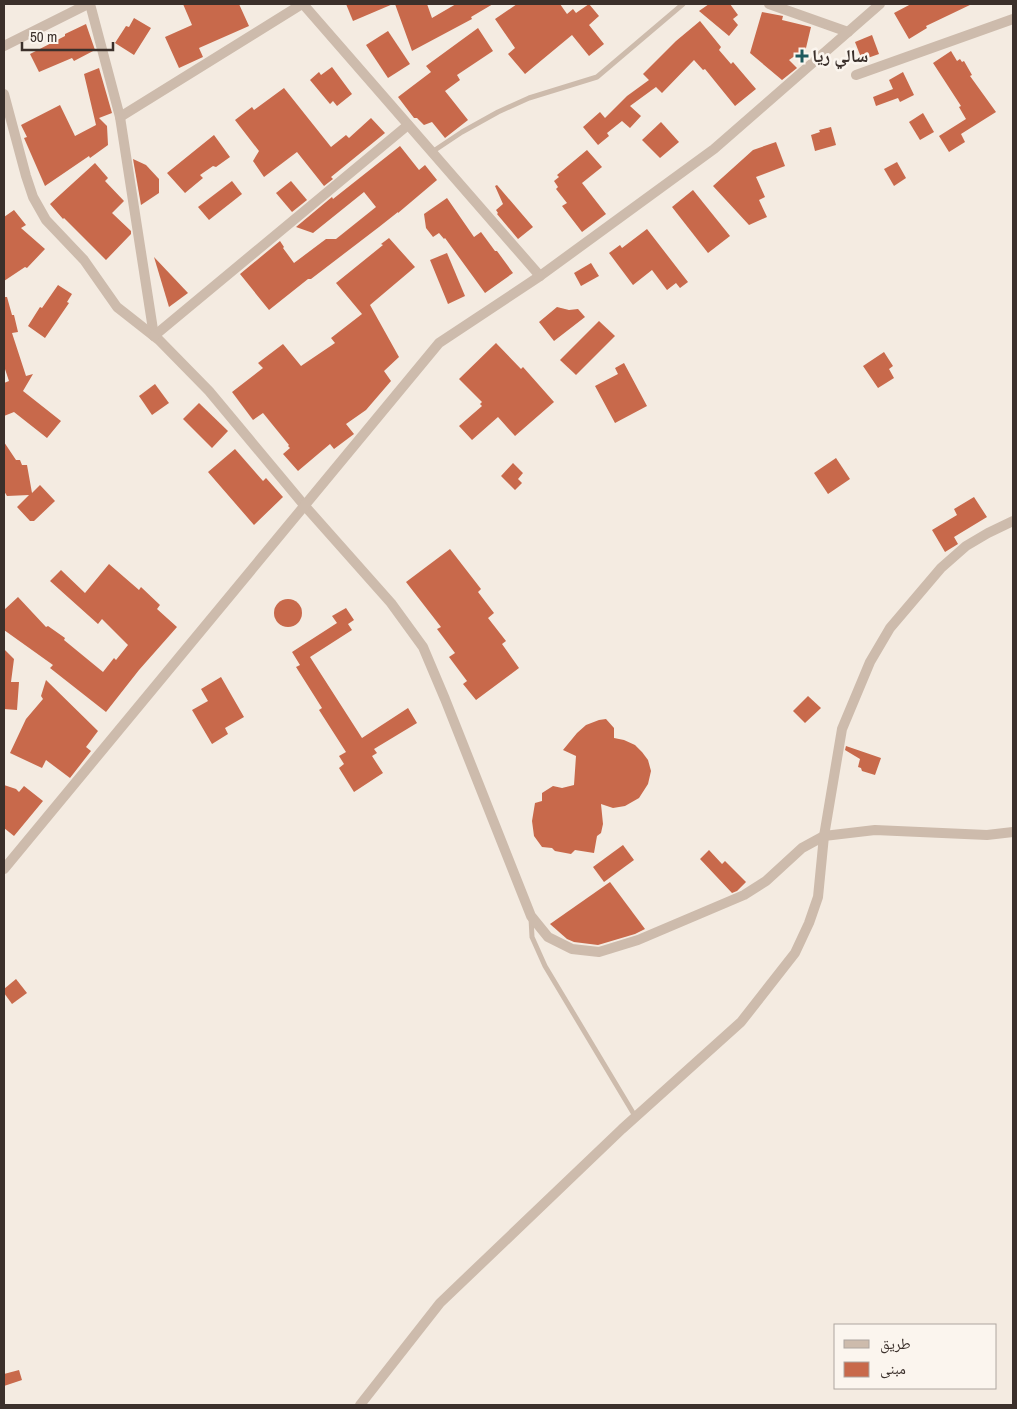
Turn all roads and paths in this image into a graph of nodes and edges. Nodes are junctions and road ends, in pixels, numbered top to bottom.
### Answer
1 (89, 4) edge
2 (302, 4) edge
3 (683, 4) edge
4 (769, 4) edge
5 (880, 4) edge
6 (1013, 19) edge
7 (848, 32) junction
8 (4, 46) edge
9 (856, 75) dead end
10 (4, 94) edge
11 (120, 117) junction
12 (408, 125) junction
13 (432, 152) junction
14 (540, 276) junction
15 (154, 336) junction
16 (304, 504) junction
17 (1013, 521) edge
18 (1013, 832) edge
19 (824, 836) junction
20 (4, 869) edge
21 (531, 916) junction
22 (636, 1117) junction
23 (360, 1405) edge

1 - 8 street
1 - 11 street
2 - 11 street
2 - 12 street
3 - 13 lane
4 - 7 street
5 - 7 street
6 - 9 street
7 - 14 street
10 - 15 street
11 - 15 street
12 - 13 street
12 - 15 street
13 - 14 street
14 - 16 street
15 - 16 street
16 - 20 street
16 - 21 street
17 - 19 street
18 - 19 street
19 - 21 street
19 - 22 street
21 - 22 lane
22 - 23 street

